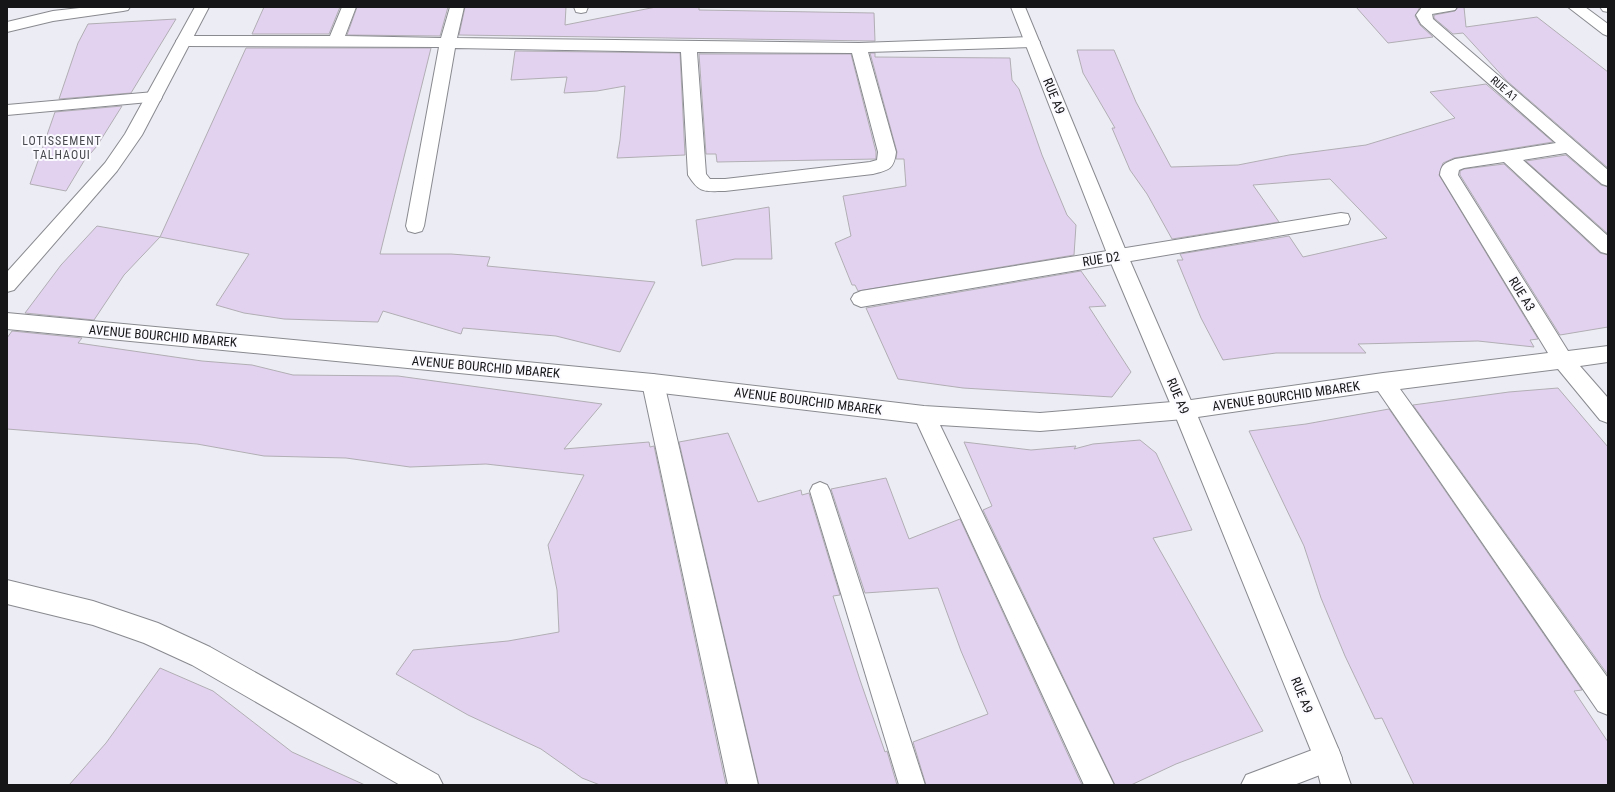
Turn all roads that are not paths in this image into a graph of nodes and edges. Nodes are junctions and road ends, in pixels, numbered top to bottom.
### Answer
1 (123, 7) edge
2 (202, 7) edge
3 (349, 7) edge
4 (457, 7) edge
5 (1018, 7) edge
6 (1450, 7) edge
7 (1575, 7) edge
8 (47, 12) edge
9 (7, 26) edge
10 (1608, 31) edge
11 (184, 41) junction
12 (336, 41) junction
13 (448, 42) junction
14 (1032, 42) junction
15 (689, 47) junction
16 (859, 48) junction
17 (154, 97) junction
18 (7, 110) edge
19 (1570, 147) junction
20 (1508, 156) junction
21 (1608, 180) edge
22 (1341, 219) dead end
23 (415, 226) dead end
24 (1608, 247) edge
25 (1118, 256) junction
26 (7, 284) edge
27 (861, 299) dead end
28 (7, 320) edge
29 (1608, 354) edge
30 (1563, 360) junction
31 (1383, 382) junction
32 (653, 383) junction
33 (1184, 410) junction
34 (1608, 414) edge
35 (924, 415) junction
36 (820, 491) dead end
37 (7, 592) edge
38 (1608, 702) edge
39 (1328, 758) junction
40 (428, 785) edge
41 (743, 785) edge
42 (912, 785) edge
43 (1098, 785) edge
44 (1256, 785) edge
45 (1336, 785) edge

1 - 8 street
2 - 11 street
3 - 12 street
4 - 13 street
5 - 14 street, RUE A9
6 - 19 street, RUE A1
7 - 10 street
8 - 9 street
11 - 12 street
11 - 17 street
12 - 13 street
13 - 15 street
13 - 23 street
14 - 16 street
14 - 25 street, RUE A9
15 - 16 street
15 - 16 street
17 - 18 street
17 - 26 street
19 - 20 street
19 - 21 street, RUE A1
20 - 24 street
20 - 30 street, RUE A3
22 - 25 street, RUE D2
25 - 27 street, RUE D2
25 - 33 street, RUE A9
28 - 32 street, AVENUE BOURCHID MBAREK
29 - 30 street, AVENUE BOURCHID MBAREK
30 - 31 street, AVENUE BOURCHID MBAREK
30 - 34 street, RUE A3
31 - 33 street, AVENUE BOURCHID MBAREK
31 - 38 street
32 - 35 street, AVENUE BOURCHID MBAREK
32 - 41 street
33 - 35 street, AVENUE BOURCHID MBAREK
33 - 39 street, RUE A9
35 - 43 street
36 - 42 lane
37 - 40 street
39 - 44 street
39 - 45 street, RUE A9

